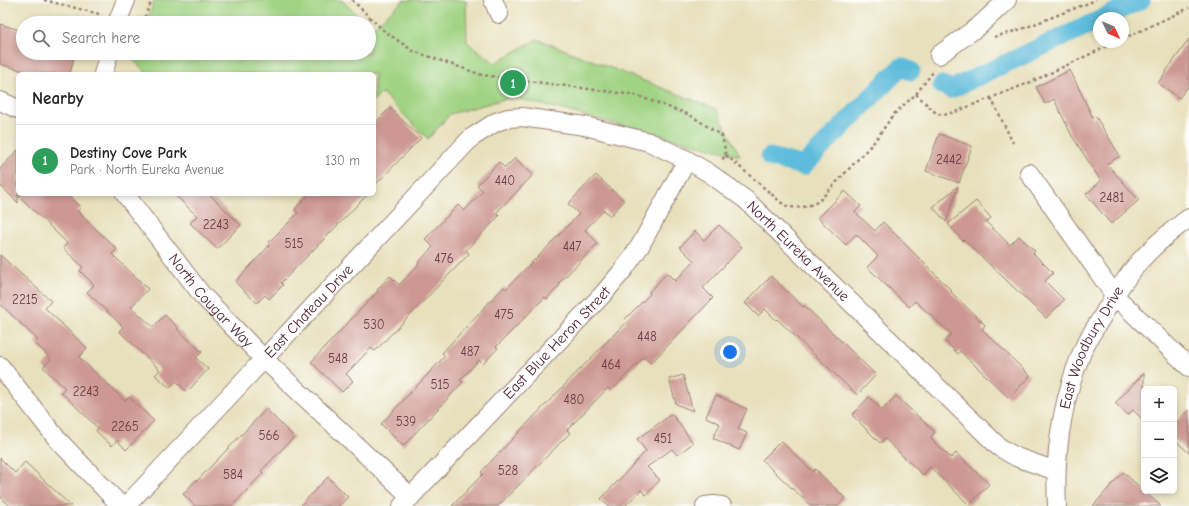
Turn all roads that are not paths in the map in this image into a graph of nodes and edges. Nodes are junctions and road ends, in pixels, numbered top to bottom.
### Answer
1 (126, 0) edge
2 (1007, 0) edge
3 (120, 16) edge
4 (939, 55) road end
5 (107, 60) edge
6 (104, 72) edge
7 (0, 101) edge
8 (16, 108) edge
9 (496, 122) joint
10 (687, 160) junction
11 (1029, 173) dead end
12 (127, 196) edge
13 (1189, 218) edge
14 (1114, 296) junction
15 (264, 360) junction
16 (0, 366) edge
17 (1189, 367) edge
18 (1056, 471) junction
19 (406, 502) edge
20 (121, 506) edge
21 (126, 506) edge
22 (1057, 506) edge

1 - 3 street
2 - 4 street
5 - 6 street
7 - 8 street
9 - 10 street, North Eureka Avenue
9 - 15 street, East Chateau Drive
10 - 18 street, North Eureka Avenue
10 - 19 street, East Blue Heron Street
11 - 14 street
12 - 15 street, North Cougar Way
13 - 14 street, East Woodbury Drive
14 - 17 street
14 - 18 street, East Woodbury Drive
15 - 19 street, North Cougar Way
15 - 21 street, East Chateau Drive
16 - 20 street
18 - 22 street, East Woodbury Drive

